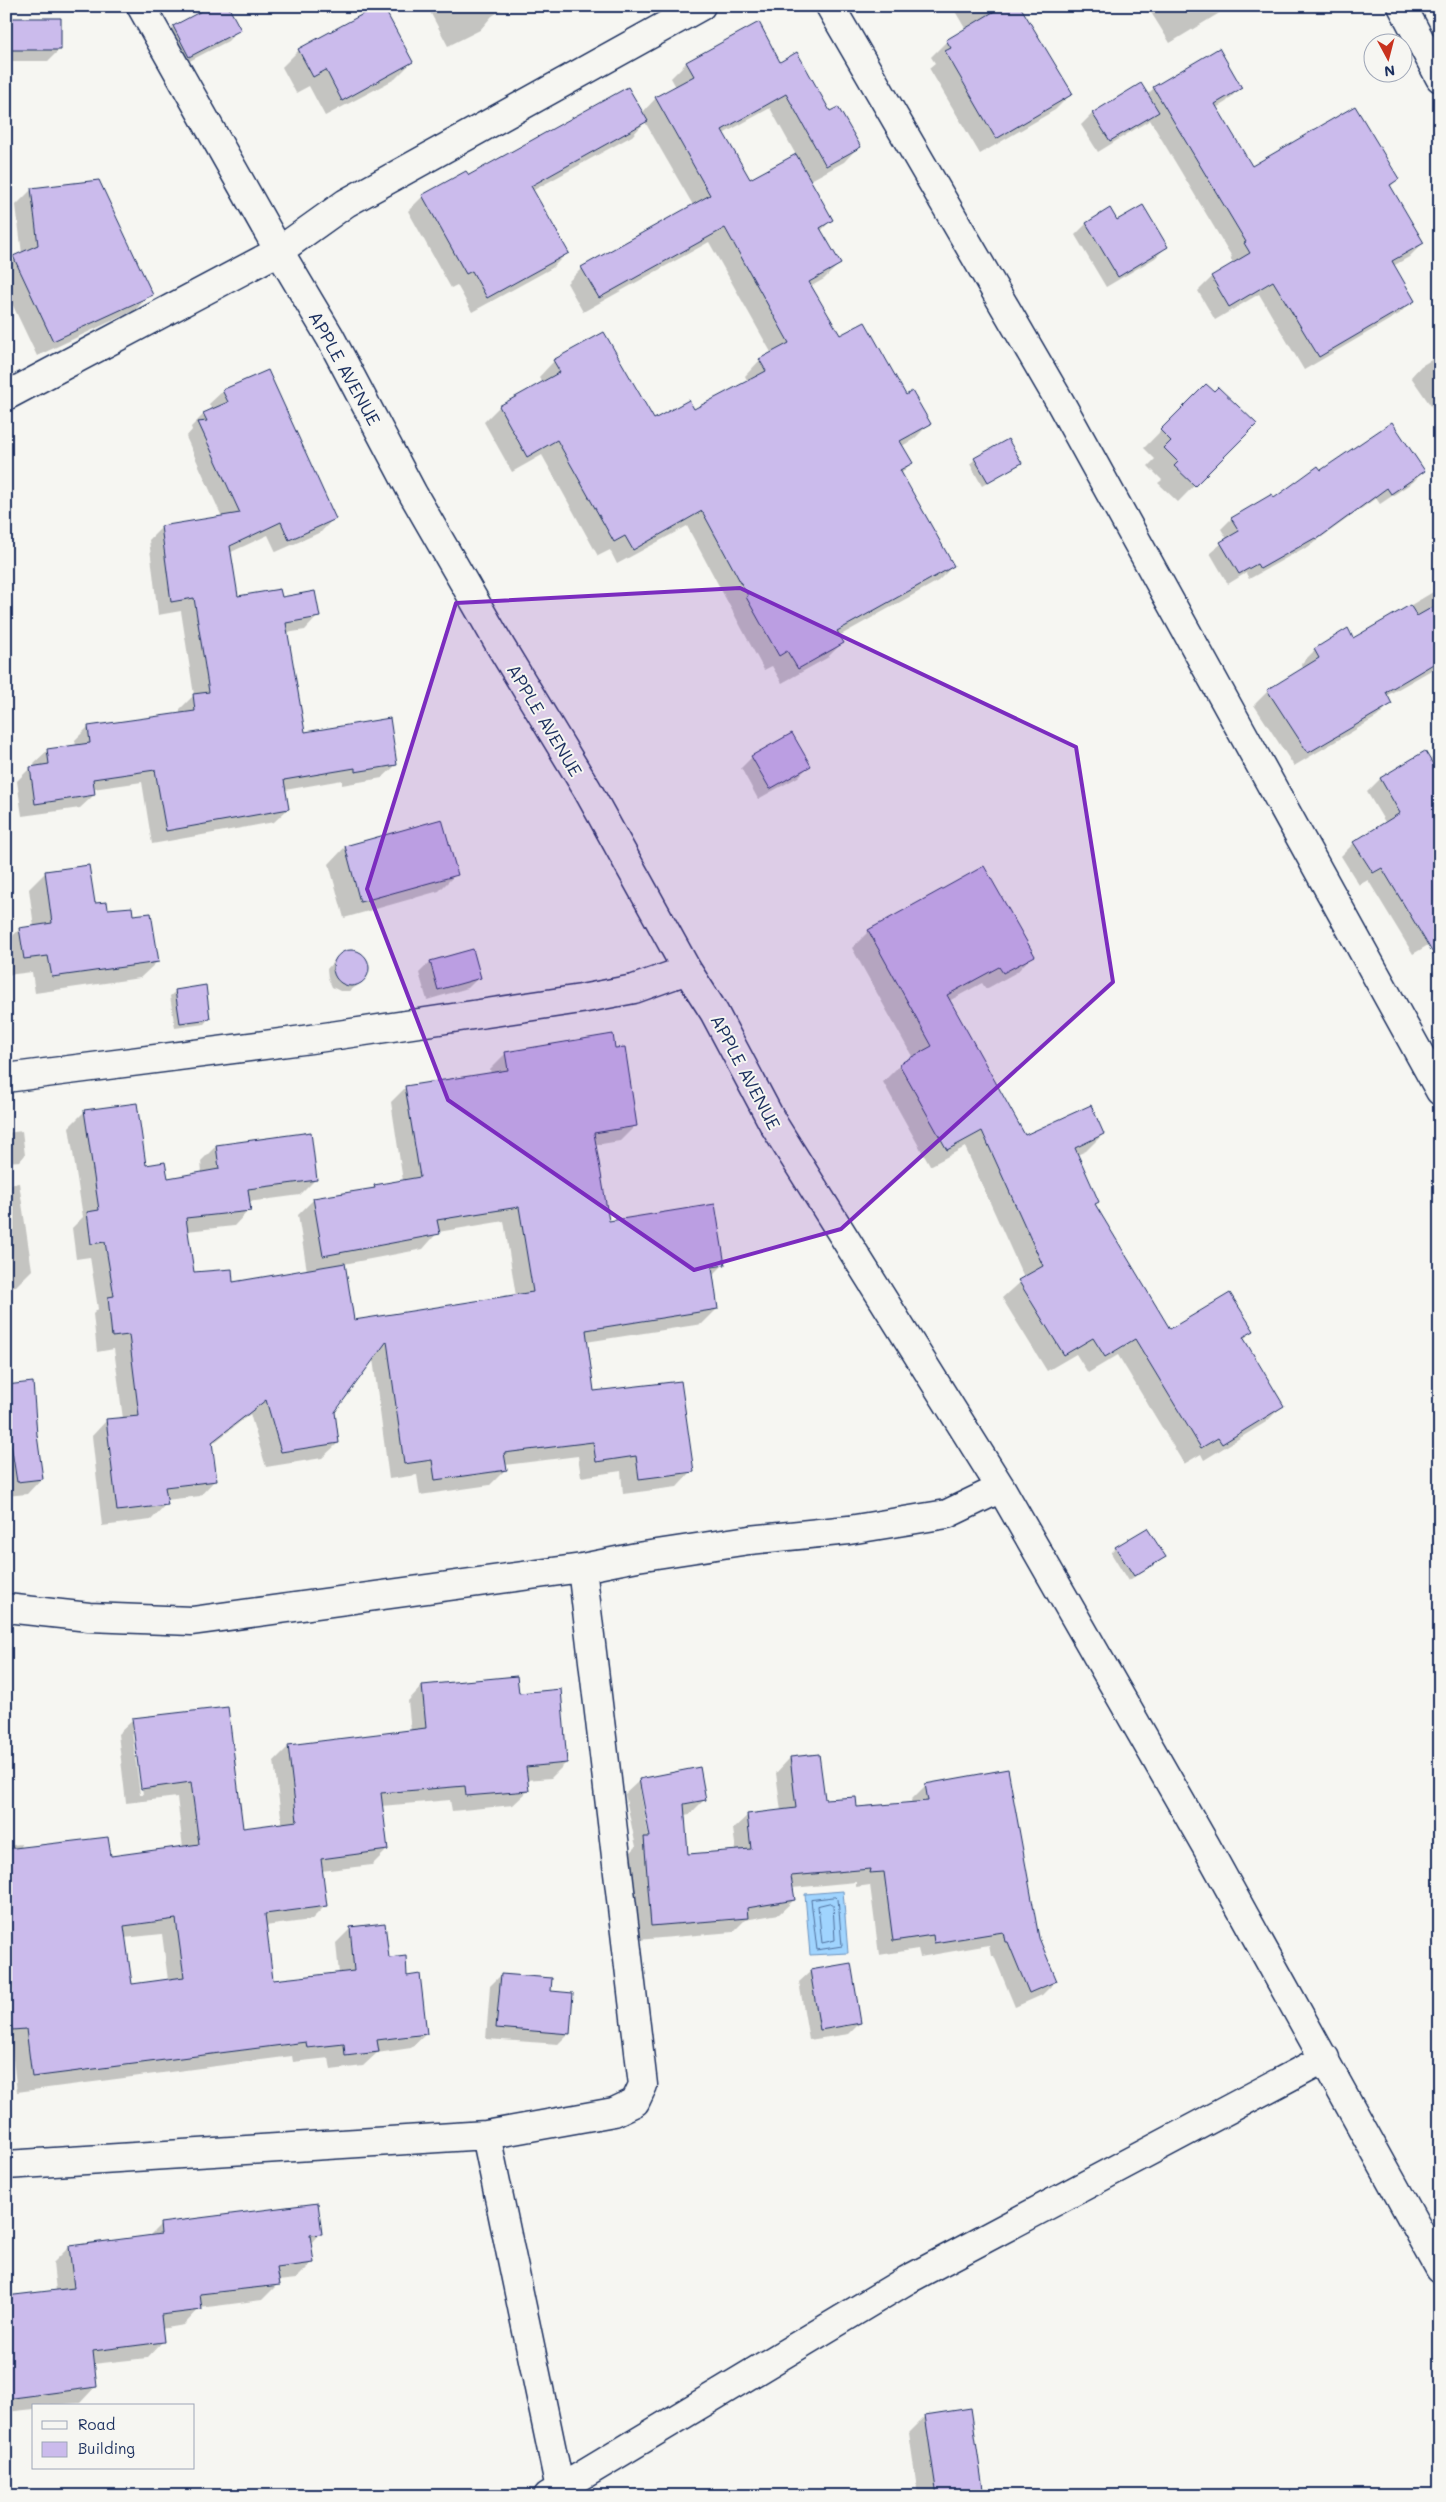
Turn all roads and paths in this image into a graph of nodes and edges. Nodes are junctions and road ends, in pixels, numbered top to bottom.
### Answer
1 (141, 6) edge
2 (701, 6) edge
3 (830, 6) edge
4 (1402, 6) edge
5 (1440, 78) edge
6 (279, 251) junction
7 (6, 396) edge
8 (687, 970) junction
9 (6, 1078) edge
10 (1440, 1091) edge
11 (1001, 1488) junction
12 (582, 1568) junction
13 (6, 1608) edge
14 (1325, 2058) junction
15 (486, 2135) junction
16 (6, 2166) edge
17 (1440, 2269) edge
18 (554, 2492) edge

1 - 6 street, APPLE AVENUE
2 - 6 street
3 - 10 street
4 - 5 street
6 - 7 street
6 - 8 street, APPLE AVENUE
8 - 9 street
8 - 11 street, APPLE AVENUE
11 - 12 street
11 - 14 street, APPLE AVENUE
12 - 13 street
12 - 15 street
14 - 17 street, APPLE AVENUE
14 - 18 street
15 - 16 street
15 - 18 street

